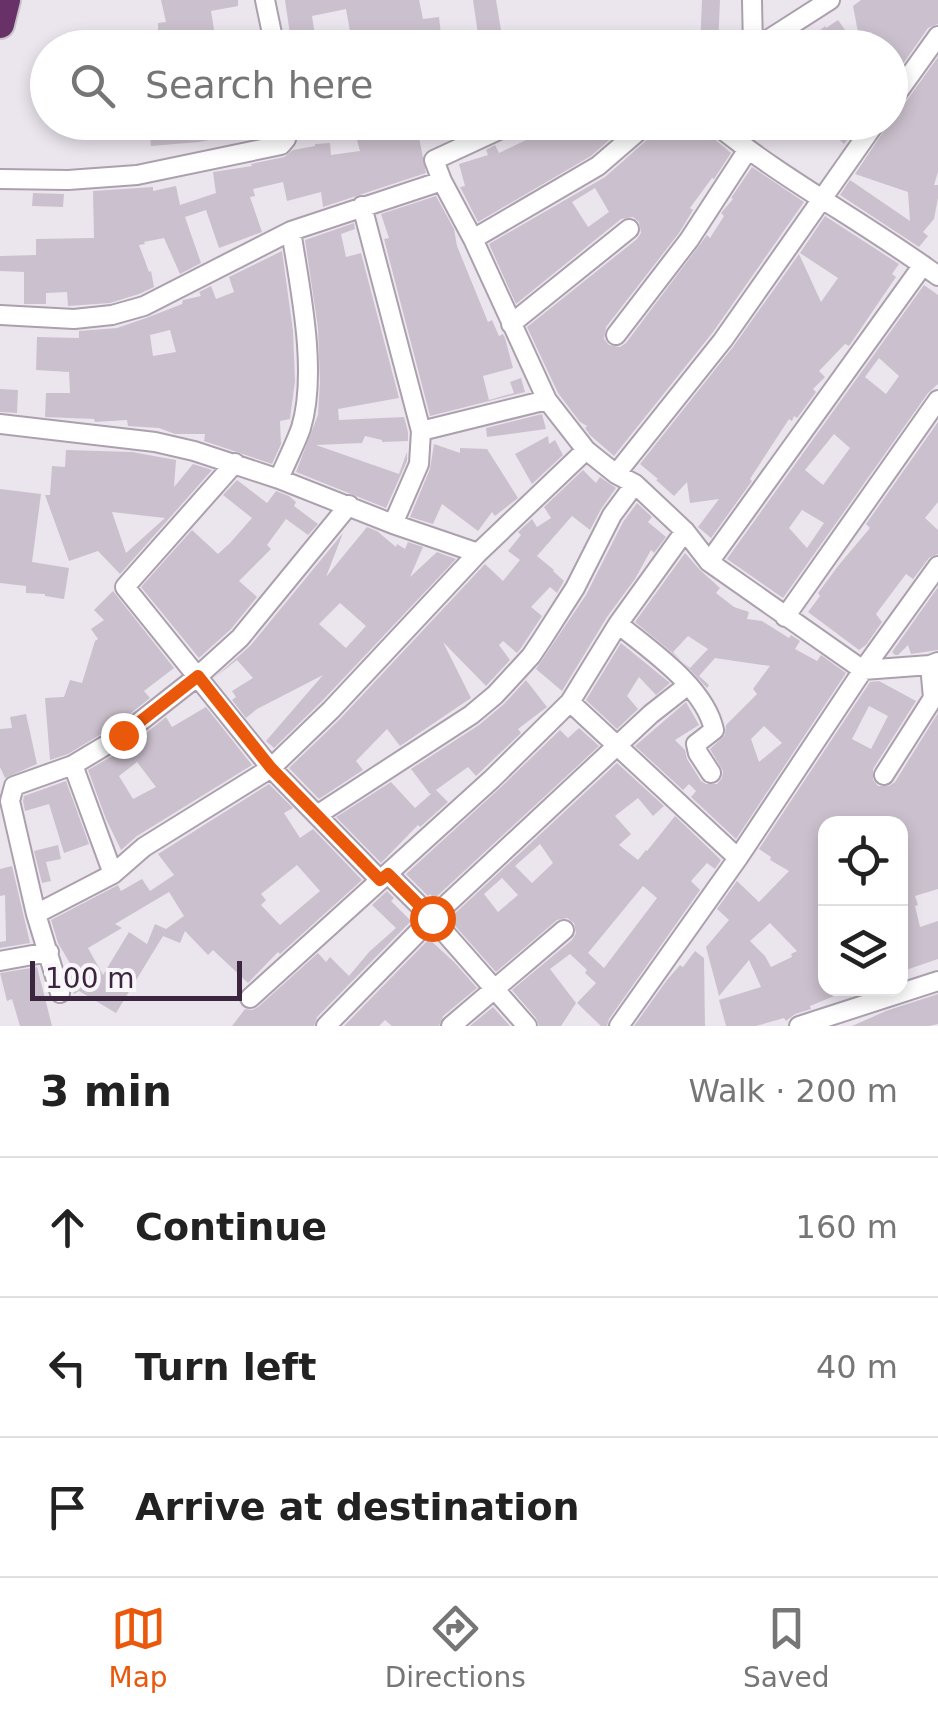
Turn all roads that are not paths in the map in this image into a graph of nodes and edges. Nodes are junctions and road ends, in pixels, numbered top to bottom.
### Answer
1 (6, 0) edge
2 (265, 0) edge
3 (752, 0) edge
4 (830, 0) edge
5 (0, 24) edge
6 (271, 30) edge
7 (753, 30) edge
8 (782, 30) edge
9 (938, 36) edge
10 (908, 77) edge
11 (285, 140) edge
12 (477, 140) edge
13 (628, 140) edge
14 (734, 140) edge
15 (863, 140) edge
16 (747, 151) junction
17 (0, 179) edge
18 (442, 182) junction
19 (822, 198) junction
20 (362, 206) junction
21 (629, 229) dead end
22 (291, 231) junction
23 (474, 240) junction
24 (930, 270) edge
25 (0, 315) edge
26 (511, 324) junction
27 (616, 335) dead end
28 (546, 400) junction
29 (938, 400) edge
30 (0, 424) edge
31 (422, 431) junction
32 (586, 450) junction
33 (234, 463) junction
34 (616, 474) junction
35 (279, 479) junction
36 (635, 484) junction
37 (348, 506) junction
38 (394, 524) junction
39 (685, 531) junction
40 (478, 554) junction
41 (709, 562) junction
42 (938, 566) edge
43 (784, 617) junction
44 (618, 624) junction
45 (934, 664) edge
46 (863, 670) junction
47 (198, 676) junction
48 (688, 685) junction
49 (570, 702) junction
50 (616, 747) junction
51 (73, 766) junction
52 (271, 768) junction
53 (712, 773) dead end
54 (884, 775) dead end
55 (317, 815) junction
56 (738, 858) junction
57 (112, 874) junction
58 (384, 877) junction
59 (36, 914) junction
60 (432, 918) junction
61 (564, 930) dead end
62 (49, 952) junction
63 (0, 962) edge
64 (938, 981) edge
65 (495, 988) junction
66 (60, 993) dead end
67 (250, 998) dead end
68 (326, 1026) edge
69 (451, 1026) edge
70 (527, 1026) edge
71 (619, 1026) edge
72 (799, 1026) edge

1 - 5 highway
2 - 6 street
3 - 7 street
4 - 8 street
9 - 10 street
11 - 17 street
12 - 18 street
13 - 23 street
14 - 16 street
15 - 19 street
16 - 19 street
16 - 27 street
18 - 20 street
18 - 23 street
19 - 24 street
19 - 34 street
20 - 22 street
20 - 31 street
21 - 26 street
22 - 25 street
22 - 35 street
23 - 26 street
24 - 41 street
26 - 28 street
28 - 31 street
28 - 32 street
29 - 43 street
30 - 33 street
31 - 38 street
32 - 34 street
32 - 40 street
33 - 35 street
33 - 47 street
34 - 36 street
35 - 37 street
36 - 39 street
36 - 55 street
37 - 38 street
37 - 47 street
38 - 40 street
39 - 41 street
39 - 44 street
40 - 52 street
41 - 43 street
42 - 46 street
43 - 46 street
44 - 48 street
44 - 49 street
45 - 46 street
45 - 54 street
46 - 56 street
47 - 51 street
47 - 52 street
48 - 50 street
48 - 53 street
49 - 50 street
49 - 58 street
50 - 56 street
50 - 60 street
51 - 57 street
51 - 59 street
52 - 55 street
52 - 57 street
55 - 58 street
56 - 71 street
57 - 59 street
58 - 60 street
58 - 67 street
59 - 62 street
60 - 65 street
60 - 68 street
61 - 65 street
62 - 63 street
62 - 66 street
64 - 72 street
65 - 69 street
65 - 70 street

